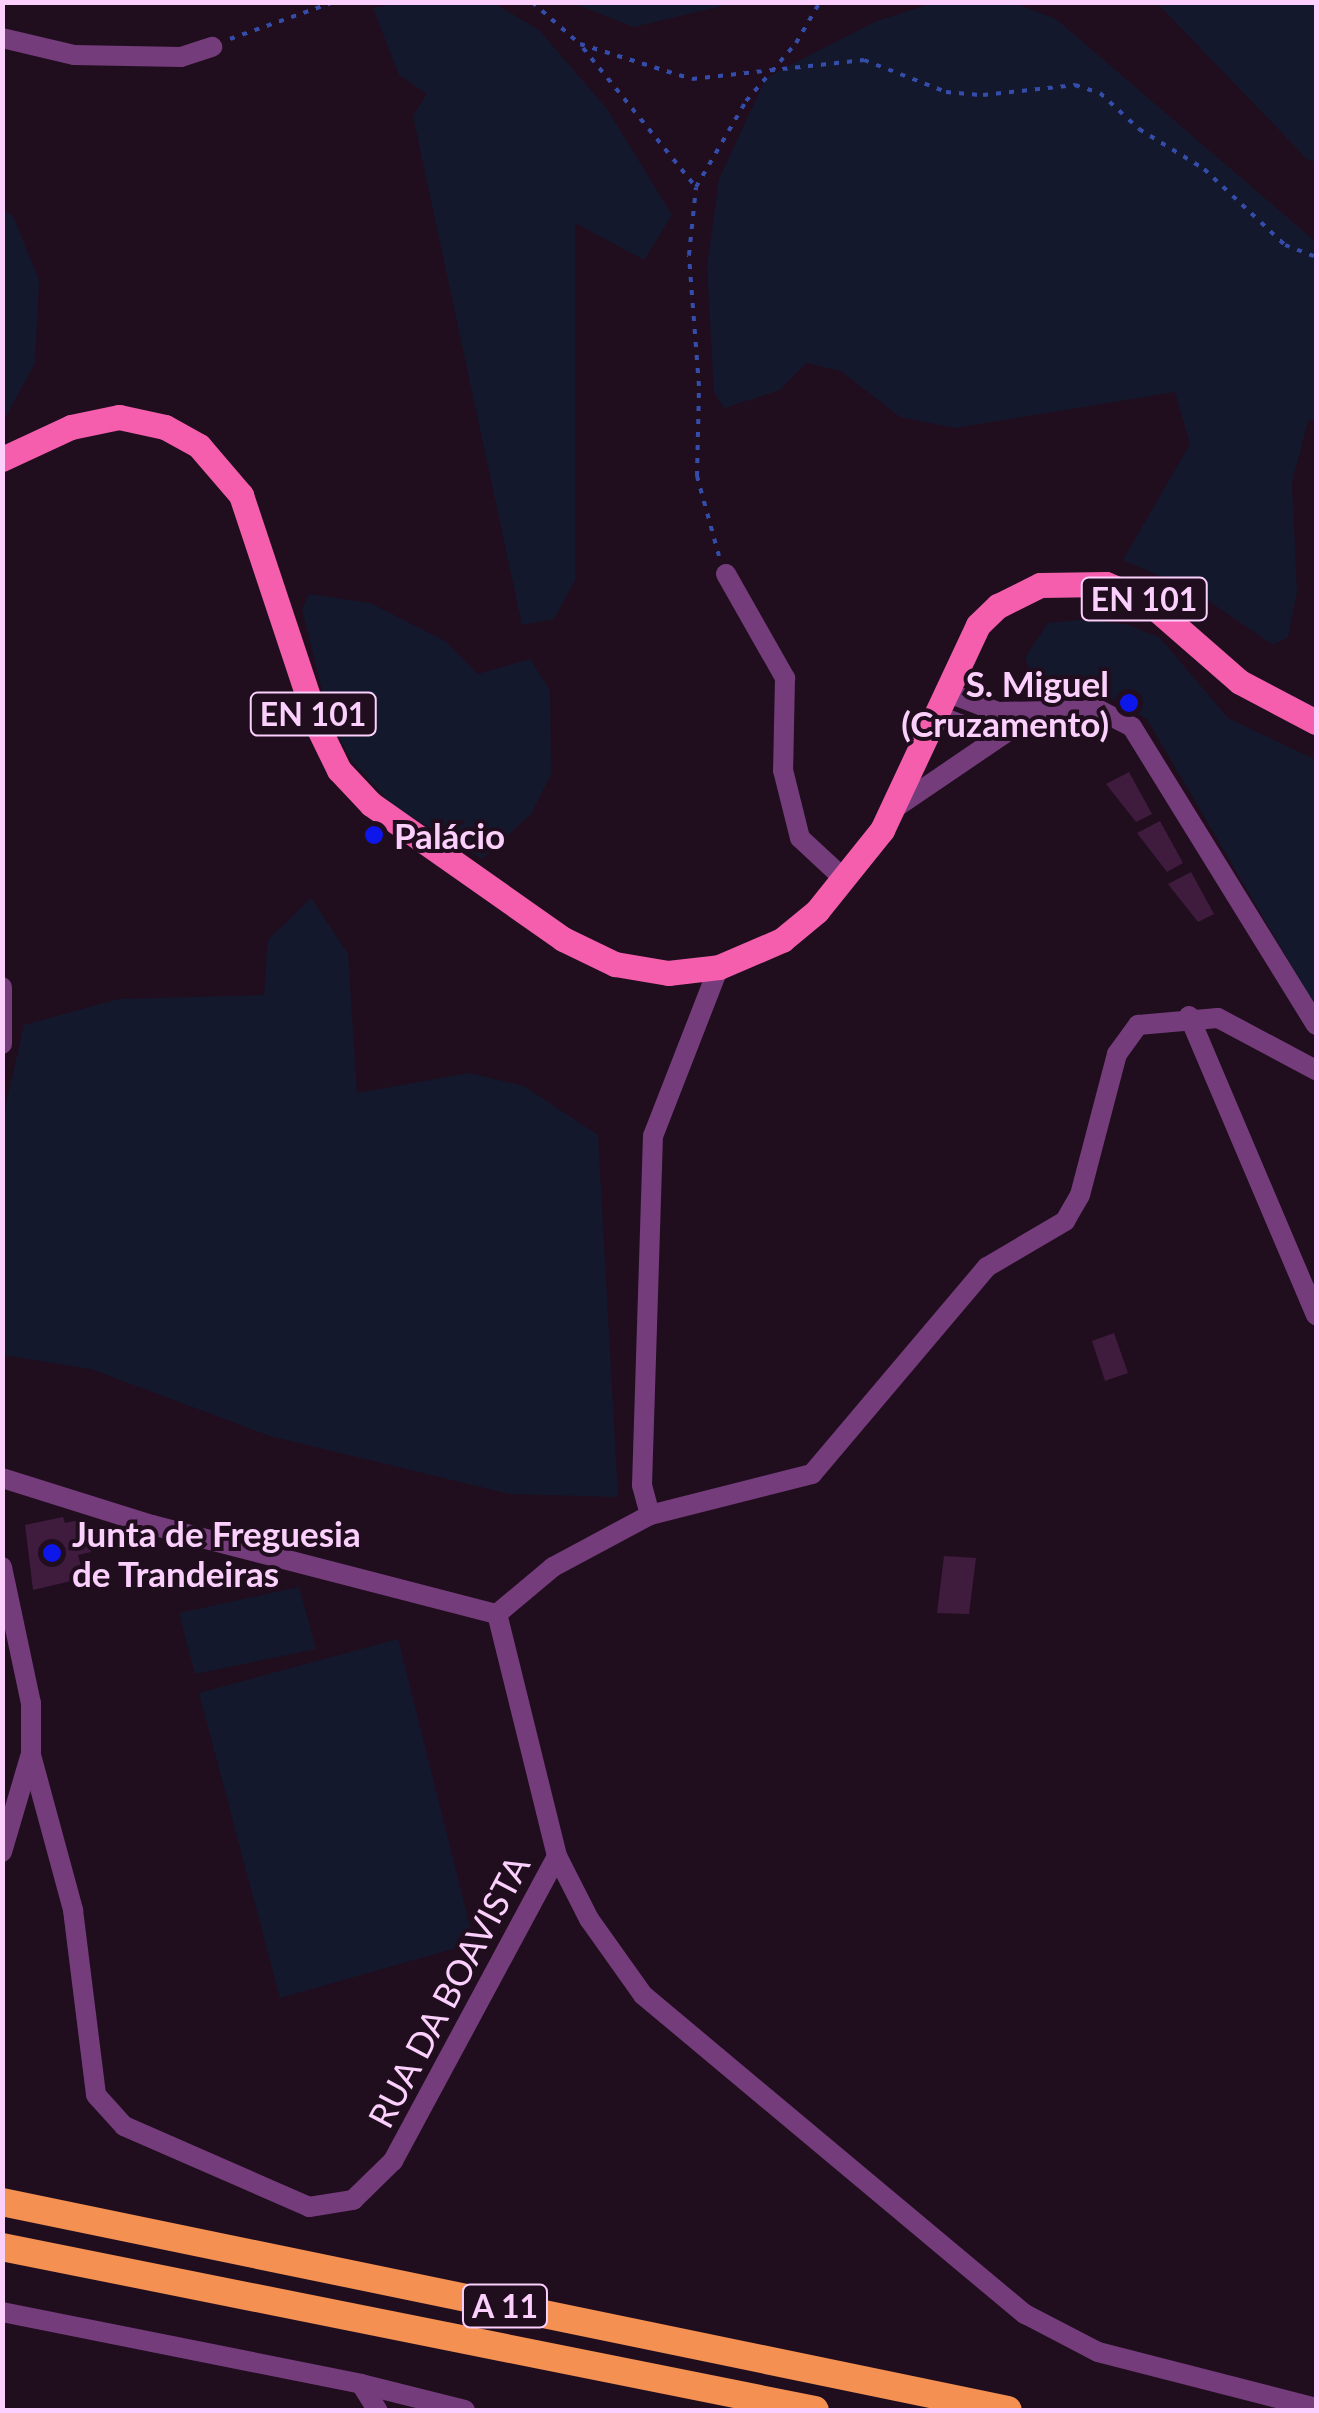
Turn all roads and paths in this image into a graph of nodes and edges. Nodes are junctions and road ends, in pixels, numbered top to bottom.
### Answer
1 (334, 2) edge
2 (532, 2) edge
3 (820, 2) edge
4 (2, 38) edge
5 (580, 44) junction
6 (212, 47) joint
7 (772, 70) junction
8 (696, 187) junction
9 (1316, 257) edge
10 (2, 459) edge
11 (726, 574) joint
12 (942, 704) junction
13 (1031, 716) junction
14 (1316, 722) edge
15 (992, 736) junction
16 (894, 808) junction
17 (843, 878) junction
18 (719, 967) junction
19 (2, 987) edge
20 (1189, 1016) junction
21 (1316, 1025) edge
22 (2, 1044) edge
23 (1316, 1070) edge
24 (1316, 1315) edge
25 (2, 1478) edge
26 (650, 1515) junction
27 (2, 1567) edge
28 (496, 1614) junction
29 (31, 1755) junction
30 (2, 1852) edge
31 (558, 1856) junction
32 (2, 2202) edge
33 (2, 2247) edge
34 (2, 2312) edge
35 (361, 2384) junction
36 (1316, 2408) edge
37 (378, 2410) edge
38 (465, 2410) edge
39 (815, 2410) edge
40 (1008, 2410) edge

1 - 6 path
2 - 5 path
3 - 7 path
4 - 6 street
5 - 7 path
5 - 8 path
7 - 8 path
7 - 9 path
8 - 11 path
10 - 18 main road, EN 101
11 - 17 street
12 - 13 street
12 - 14 main road, EN 101
12 - 15 street
12 - 16 main road, EN 101
13 - 15 street
13 - 21 street
15 - 16 street
16 - 17 main road, EN 101
17 - 18 main road, EN 101
18 - 26 street
19 - 22 street
20 - 23 street
20 - 24 street
20 - 26 street
25 - 28 street
26 - 28 street
27 - 29 street, RUA DA BOAVISTA
28 - 31 street, RUA DA BOAVISTA
29 - 30 street
29 - 31 street, RUA DA BOAVISTA
31 - 36 street
32 - 40 highway, A 11
33 - 39 highway, A 11
34 - 35 street
35 - 37 street
35 - 38 street

